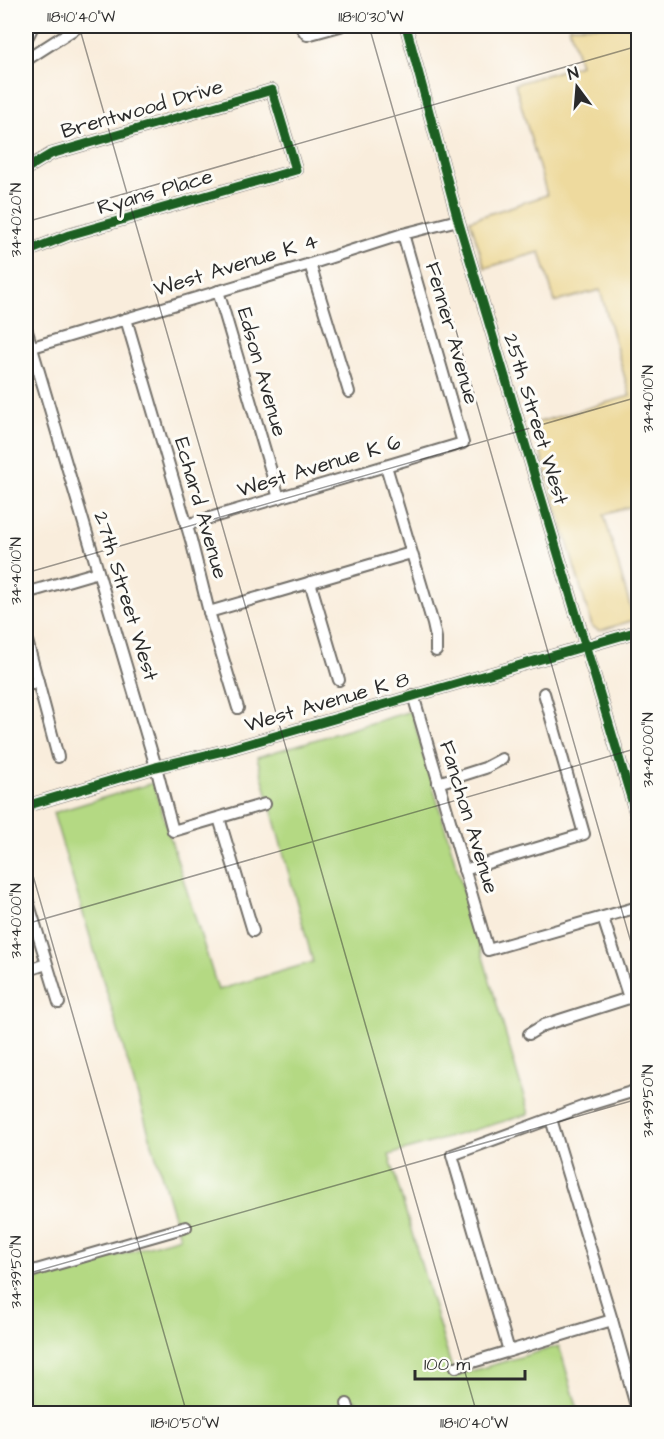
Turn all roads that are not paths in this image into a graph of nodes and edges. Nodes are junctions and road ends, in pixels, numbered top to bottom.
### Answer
1 (33, 26) edge
2 (79, 26) edge
3 (300, 26) edge
4 (340, 26) edge
5 (406, 26) edge
6 (26, 40) edge
7 (26, 60) edge
8 (26, 169) edge
9 (296, 170) joint
10 (458, 220) junction
11 (403, 234) junction
12 (26, 252) edge
13 (310, 264) junction
14 (218, 291) junction
15 (126, 319) junction
16 (26, 328) edge
17 (28, 348) edge
18 (349, 392) dead end
19 (463, 443) joint
20 (386, 466) junction
21 (279, 498) junction
22 (186, 525) junction
23 (411, 553) junction
24 (98, 572) junction
25 (310, 582) junction
26 (26, 593) edge
27 (209, 612) junction
28 (639, 631) edge
29 (26, 637) edge
30 (586, 646) junction
31 (436, 651) dead end
32 (339, 680) dead end
33 (38, 681) junction
34 (26, 686) edge
35 (544, 693) dead end
36 (413, 695) junction
37 (238, 708) dead end
38 (58, 757) dead end
39 (502, 759) dead end
40 (156, 766) junction
41 (438, 783) junction
42 (265, 804) dead end
43 (26, 806) edge
44 (219, 818) junction
45 (639, 821) edge
46 (464, 870) junction
47 (26, 895) edge
48 (639, 908) edge
49 (603, 918) junction
50 (253, 931) dead end
51 (46, 964) junction
52 (26, 970) edge
53 (60, 1004) dead end
54 (529, 1035) dead end
55 (639, 1090) edge
56 (551, 1119) junction
57 (186, 1227) dead end
58 (26, 1273) edge
59 (612, 1320) junction
60 (509, 1351) junction
61 (456, 1367) dead end
62 (639, 1413) edge

1 - 6 street
2 - 7 street
3 - 4 street
5 - 10 street, 25th Street West
8 - 9 street, Brentwood Drive
9 - 12 street, Ryans Place
10 - 11 street, West Avenue K 4
10 - 30 street, 25th Street West
11 - 13 street, West Avenue K 4
11 - 19 street, Fenner Avenue
13 - 14 street, West Avenue K 4
13 - 18 street
14 - 15 street, West Avenue K 4
14 - 21 street, Edson Avenue
15 - 17 street, West Avenue K 4
15 - 22 street, Echard Avenue
16 - 17 street, 27th Street West
17 - 24 street, 27th Street West
19 - 20 street, West Avenue K 6
20 - 21 street, West Avenue K 6
20 - 23 street
21 - 22 street, West Avenue K 6
22 - 27 street, Echard Avenue
23 - 25 street
23 - 31 street
24 - 26 street
24 - 40 street, 27th Street West
25 - 27 street
25 - 32 street
27 - 37 street, Echard Avenue
28 - 30 street, West Avenue K 8
29 - 33 street
30 - 36 street, West Avenue K 8
30 - 45 street, 25th Street West
33 - 34 street
33 - 38 street
35 - 46 street
36 - 40 street, West Avenue K 8
36 - 41 street, Fanchon Avenue
39 - 41 street
40 - 43 street, West Avenue K 8
40 - 44 street, 27th Street West
41 - 46 street, Fanchon Avenue
42 - 44 street
44 - 50 street
46 - 49 street, Fanchon Avenue
47 - 51 street
48 - 49 street
49 - 54 street
51 - 52 street
51 - 53 street
55 - 56 street
56 - 59 street
56 - 60 street
57 - 58 street
59 - 60 street
59 - 62 street
60 - 61 street

